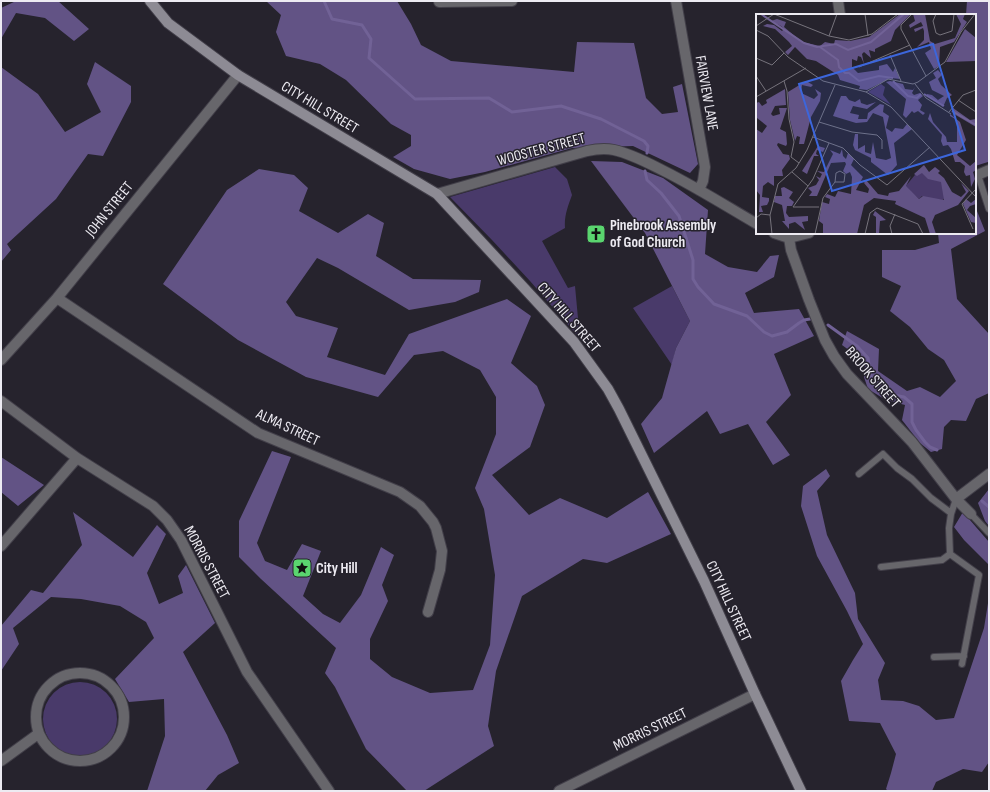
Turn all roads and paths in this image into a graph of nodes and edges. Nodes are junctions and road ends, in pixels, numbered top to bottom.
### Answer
1 (150, 1) edge
2 (512, 1) edge
3 (676, 1) edge
4 (838, 1) edge
5 (439, 2) dead end
6 (840, 14) edge
7 (238, 75) junction
8 (989, 170) edge
9 (977, 176) edge
10 (698, 190) junction
11 (437, 194) junction
12 (989, 209) edge
13 (756, 223) edge
14 (777, 234) edge
15 (805, 234) edge
16 (789, 238) junction
17 (57, 298) junction
18 (1, 360) edge
19 (1, 400) edge
20 (77, 458) junction
21 (859, 474) dead end
22 (989, 474) edge
23 (956, 500) junction
24 (951, 513) junction
25 (971, 514) joint
26 (989, 533) edge
27 (1, 546) edge
28 (950, 554) junction
29 (881, 567) dead end
30 (428, 612) dead end
31 (964, 656) junction
32 (934, 657) dead end
33 (962, 664) dead end
34 (755, 694) junction
35 (38, 734) junction
36 (1, 760) edge
37 (329, 791) edge
38 (559, 791) edge
39 (801, 791) edge

1 - 7 street, CITY HILL STREET
2 - 5 street
3 - 10 street, FAIRVIEW LANE
4 - 6 street
7 - 11 street, CITY HILL STREET
7 - 17 street, JOHN STREET
8 - 9 street
9 - 12 lane
10 - 11 street, WOOSTER STREET
10 - 13 street, WOOSTER STREET
11 - 34 street, CITY HILL STREET
14 - 16 street
15 - 16 street
16 - 23 street, BROOK STREET
17 - 18 street, JOHN STREET
17 - 30 street, ALMA STREET
19 - 20 street, MORRIS STREET
20 - 27 street
20 - 37 street, MORRIS STREET
21 - 24 lane
22 - 23 street
23 - 24 lane
23 - 25 street, BROOK STREET
24 - 28 lane
25 - 26 lane
28 - 29 lane
28 - 31 lane
31 - 32 lane
31 - 33 lane
34 - 38 street, MORRIS STREET
34 - 39 street, CITY HILL STREET
35 - 35 street
35 - 36 street

